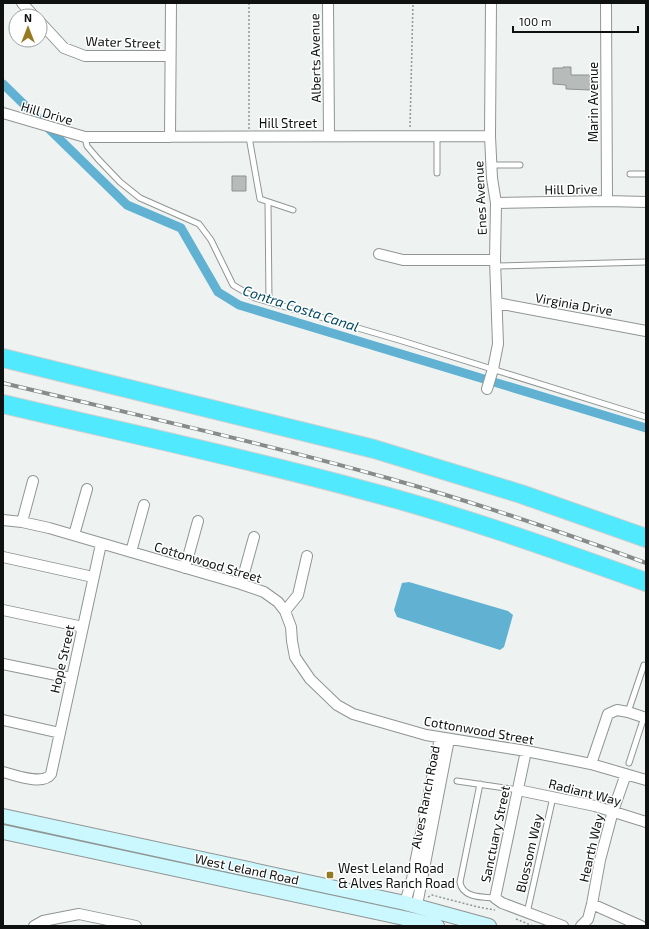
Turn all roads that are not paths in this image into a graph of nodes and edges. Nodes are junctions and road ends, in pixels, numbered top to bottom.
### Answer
1 (171, 3) edge
2 (328, 3) edge
3 (491, 3) edge
4 (606, 3) edge
5 (48, 31) edge
6 (170, 56) junction
7 (3, 113) edge
8 (329, 136) junction
9 (438, 136) junction
10 (490, 136) junction
11 (85, 137) junction
12 (170, 137) junction
13 (249, 137) junction
14 (491, 165) junction
15 (520, 165) dead end
16 (437, 173) dead end
17 (630, 174) dead end
18 (646, 174) edge
19 (607, 201) junction
20 (268, 202) junction
21 (646, 202) edge
22 (496, 204) junction
23 (293, 210) dead end
24 (379, 254) dead end
25 (646, 262) edge
26 (495, 263) junction
27 (269, 302) junction
28 (496, 303) junction
29 (646, 331) edge
30 (3, 358) edge
31 (493, 369) junction
32 (487, 389) dead end
33 (3, 404) edge
34 (646, 417) edge
35 (33, 481) dead end
36 (87, 489) dead end
37 (144, 506) dead end
38 (3, 520) edge
39 (198, 521) dead end
40 (22, 522) junction
41 (74, 535) junction
42 (254, 537) dead end
43 (646, 538) edge
44 (101, 544) junction
45 (131, 552) junction
46 (307, 556) dead end
47 (3, 557) edge
48 (185, 568) junction
49 (94, 577) junction
50 (646, 582) edge
51 (241, 584) junction
52 (3, 610) edge
53 (285, 611) junction
54 (83, 626) junction
55 (3, 664) edge
56 (644, 665) dead end
57 (71, 678) junction
58 (628, 712) junction
59 (645, 718) edge
60 (3, 720) edge
61 (60, 733) junction
62 (444, 739) junction
63 (526, 751) junction
64 (628, 763) dead end
65 (591, 764) junction
66 (3, 772) edge
67 (626, 774) junction
68 (646, 780) edge
69 (457, 781) dead end
70 (480, 784) junction
71 (518, 790) junction
72 (553, 797) junction
73 (613, 811) junction
74 (3, 816) edge
75 (646, 822) edge
76 (3, 832) edge
77 (495, 898) junction
78 (411, 904) junction
79 (592, 904) junction
80 (527, 913) junction
81 (34, 926) edge
82 (136, 926) edge
83 (437, 926) edge
84 (489, 926) edge
85 (563, 926) edge
86 (581, 926) edge
87 (641, 926) edge

1 - 6 street
2 - 8 street, Alberts Avenue
3 - 10 street, Enes Avenue
4 - 19 street, Marin Avenue
5 - 6 street, Water Street
6 - 12 street
7 - 11 street, Hill Drive
8 - 9 street, Hill Street
8 - 13 street, Hill Street
9 - 10 street, Hill Street
9 - 16 lane
10 - 14 street, Enes Avenue
11 - 12 street, Hill Street
11 - 27 lane
12 - 13 street, Hill Street
13 - 20 lane
14 - 15 lane
14 - 22 street, Enes Avenue
17 - 18 lane
19 - 21 street, Hill Drive
19 - 22 street, Hill Drive
20 - 23 lane
20 - 27 lane
22 - 26 street, Enes Avenue
24 - 26 street
25 - 26 lane
26 - 28 street, Enes Avenue
27 - 31 lane
28 - 29 street, Virginia Drive
28 - 31 street, Enes Avenue
30 - 43 highway
31 - 32 street, Enes Avenue
31 - 34 lane
33 - 50 highway
35 - 40 street
36 - 41 street
37 - 45 street
38 - 40 street, Cottonwood Street
39 - 48 street
40 - 41 street, Cottonwood Street
41 - 44 street, Cottonwood Street
42 - 51 street
44 - 45 street, Cottonwood Street
44 - 49 street, Hope Street
45 - 48 street, Cottonwood Street
46 - 53 street
47 - 49 street
48 - 51 street, Cottonwood Street
49 - 54 street, Hope Street
51 - 53 street, Cottonwood Street
52 - 54 street
53 - 62 street, Cottonwood Street
54 - 57 street, Hope Street
55 - 57 street
56 - 58 lane
57 - 61 street, Hope Street
58 - 59 street
58 - 65 street
59 - 64 lane
60 - 61 street
61 - 66 street, Hope Street
62 - 63 street, Cottonwood Street
62 - 78 street, Alves Ranch Road
63 - 65 street, Cottonwood Street
63 - 71 street, Sanctuary Street
65 - 67 street, Cottonwood Street
67 - 68 street, Cottonwood Street
67 - 73 street, Hearth Way
69 - 70 lane
70 - 71 lane
70 - 77 lane
71 - 72 street, Radiant Way
71 - 77 street, Sanctuary Street
72 - 73 street, Radiant Way
72 - 80 lane, Blossom Way
73 - 75 street, Radiant Way
73 - 79 street, Hearth Way
74 - 78 main road, West Leland Road
76 - 83 main road, West Leland Road
77 - 80 street, Sanctuary Street
78 - 84 main road, West Leland Road
79 - 86 street, Hearth Way
79 - 87 street
80 - 85 street, Sanctuary Street
81 - 82 street

